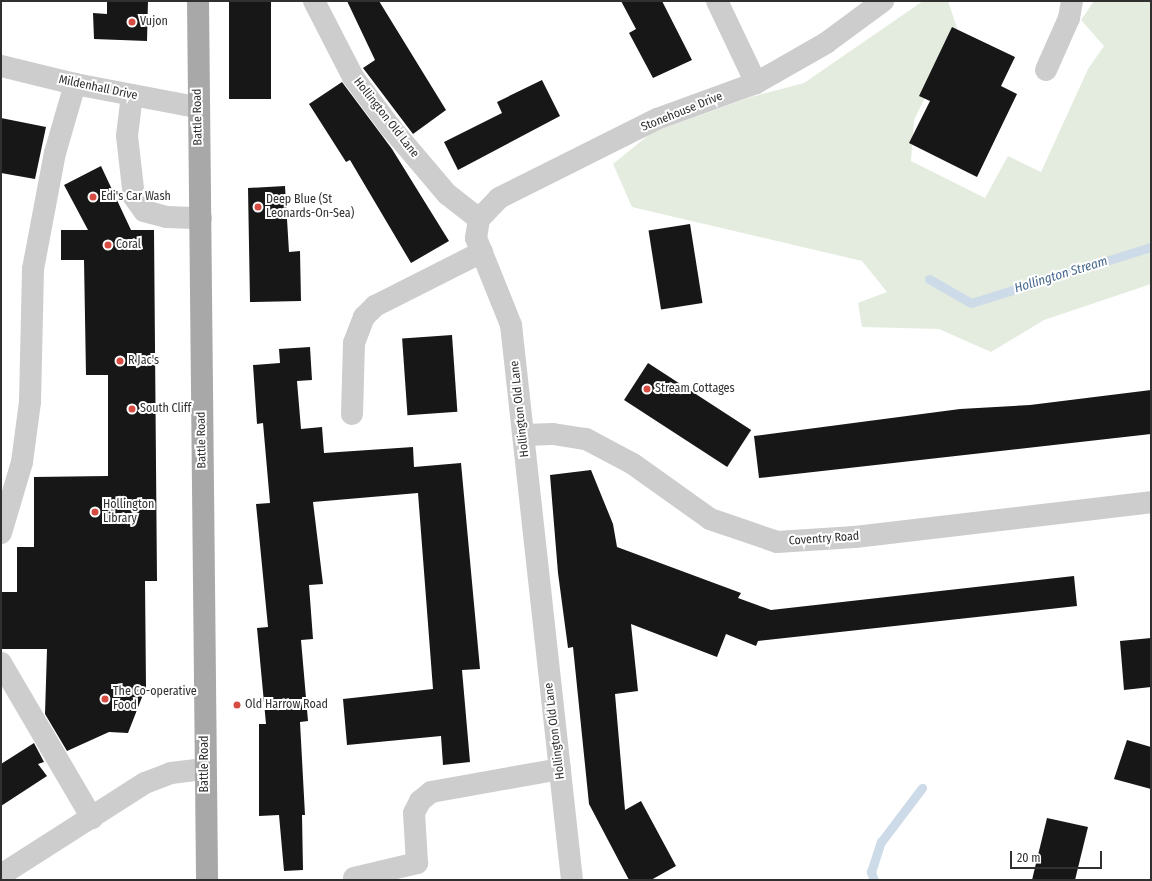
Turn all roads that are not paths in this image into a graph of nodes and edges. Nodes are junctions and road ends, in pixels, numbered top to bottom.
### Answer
1 (198, 1) edge
2 (314, 1) edge
3 (717, 1) edge
4 (883, 1) edge
5 (1072, 1) edge
6 (1, 66) edge
7 (1046, 70) dead end
8 (756, 83) junction
9 (75, 84) junction
10 (132, 95) junction
11 (196, 107) junction
12 (201, 218) junction
13 (479, 219) junction
14 (482, 252) junction
15 (352, 414) dead end
16 (524, 435) junction
17 (1151, 502) edge
18 (1, 533) edge
19 (1, 663) edge
20 (205, 769) junction
21 (560, 769) junction
22 (92, 818) junction
23 (1, 875) edge
24 (354, 878) dead end
25 (207, 880) edge
26 (572, 880) edge

1 - 11 main road, Battle Road
2 - 13 street, Hollington Old Lane
3 - 8 street
4 - 8 street, Stonehouse Drive
5 - 7 street
6 - 9 street, Mildenhall Drive
8 - 13 street, Stonehouse Drive
9 - 10 street, Mildenhall Drive
9 - 18 street
10 - 11 street, Mildenhall Drive
10 - 12 street
11 - 12 main road, Battle Road
12 - 20 main road, Battle Road
13 - 14 street, Hollington Old Lane
14 - 15 street
14 - 16 street, Hollington Old Lane
16 - 17 street, Coventry Road
16 - 21 street, Hollington Old Lane
19 - 22 street
20 - 22 street
20 - 25 main road, Battle Road
21 - 24 street
21 - 26 street, Hollington Old Lane
22 - 23 street

